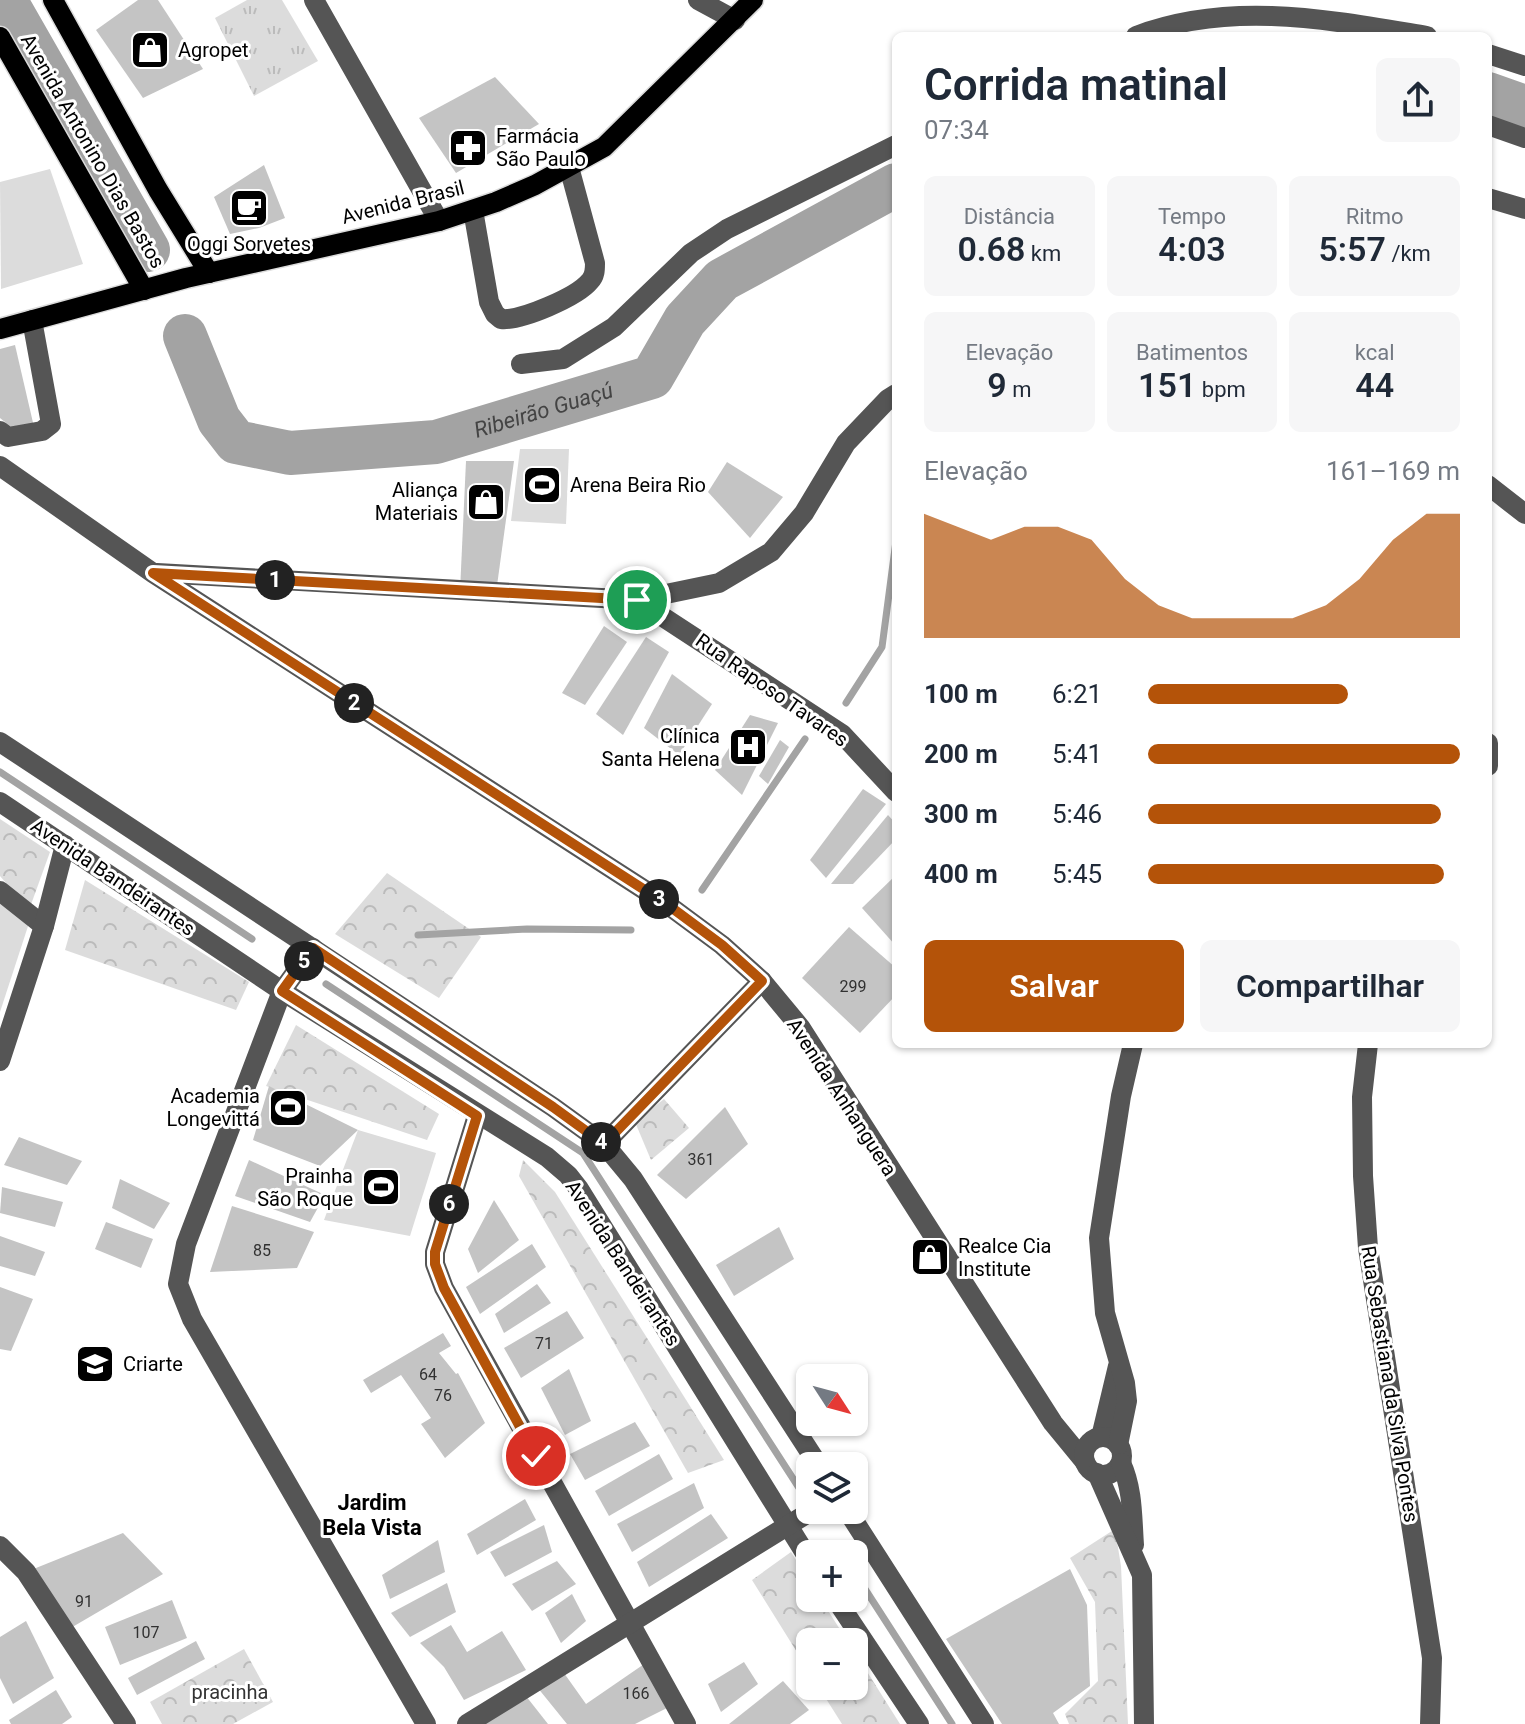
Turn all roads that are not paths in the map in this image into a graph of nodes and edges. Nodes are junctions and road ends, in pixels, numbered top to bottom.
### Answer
1 (53, 0) edge
2 (314, 0) edge
3 (698, 0) edge
4 (752, 1) edge
5 (1224, 8) edge
6 (735, 20) junction
7 (1147, 32) edge
8 (1404, 32) edge
9 (0, 37) edge
10 (1492, 55) edge
11 (1525, 66) edge
12 (1492, 126) edge
13 (1525, 138) edge
14 (892, 147) edge
15 (569, 167) junction
16 (1492, 199) edge
17 (1525, 209) edge
18 (473, 210) junction
19 (439, 221) junction
20 (209, 273) junction
21 (144, 290) junction
22 (32, 320) junction
23 (0, 329) edge
24 (521, 364) dead end
25 (892, 396) edge
26 (0, 431) edge
27 (0, 466) edge
28 (1492, 488) edge
29 (1525, 514) edge
30 (153, 573) junction
31 (637, 600) junction
32 (0, 742) edge
33 (892, 788) edge
34 (0, 802) edge
35 (65, 845) junction
36 (0, 891) edge
37 (44, 926) junction
38 (313, 948) junction
39 (762, 981) junction
40 (282, 991) junction
41 (1132, 1048) edge
42 (1368, 1048) edge
43 (0, 1061) edge
44 (477, 1116) junction
45 (604, 1144) junction
46 (1113, 1448) junction
47 (810, 1452) edge
48 (1091, 1468) junction
49 (796, 1520) edge
50 (856, 1524) edge
51 (787, 1526) junction
52 (796, 1540) edge
53 (0, 1546) edge
54 (1135, 1557) junction
55 (844, 1612) edge
56 (628, 1622) junction
57 (126, 1724) edge
58 (426, 1724) edge
59 (467, 1724) edge
60 (686, 1724) edge
61 (919, 1724) edge
62 (984, 1724) edge
63 (1144, 1724) edge
64 (1430, 1724) edge

1 - 20 main road, Avenida Antonino Dias Bastos
2 - 19 street
3 - 6 street
4 - 6 main road, Avenida Brasil
5 - 7 street
5 - 8 street
6 - 15 main road, Avenida Brasil
9 - 21 main road, Avenida Antonino Dias Bastos
10 - 11 street
12 - 13 street
14 - 24 street
15 - 18 main road, Avenida Brasil
15 - 18 street
16 - 17 street
18 - 19 main road, Avenida Brasil
19 - 20 main road, Avenida Brasil
20 - 21 main road, Avenida Brasil
21 - 22 main road, Avenida Brasil
22 - 23 main road, Avenida Brasil
22 - 26 street
25 - 31 street
27 - 30 street, Avenida Anhanguera
28 - 29 street
30 - 31 street
30 - 39 street, Avenida Anhanguera
31 - 33 street, Rua Raposo Tavares
32 - 38 street
34 - 35 street, Avenida Bandeirantes
35 - 37 street
35 - 40 street, Avenida Bandeirantes
36 - 37 street
37 - 43 street
38 - 40 street
38 - 45 street
39 - 45 street
39 - 48 street, Avenida Anhanguera
40 - 44 street, Avenida Bandeirantes
40 - 58 street
41 - 46 street
42 - 64 street, Rua Sebastiana da Silva Pontes
44 - 51 street, Avenida Bandeirantes
44 - 56 street
45 - 47 street
46 - 48 street
46 - 48 street
46 - 54 street
48 - 54 street, Avenida Anhanguera
49 - 51 street
50 - 62 street
51 - 52 street, Avenida Bandeirantes
51 - 56 street
53 - 57 street
54 - 63 street
55 - 61 street
56 - 59 street
56 - 60 street

